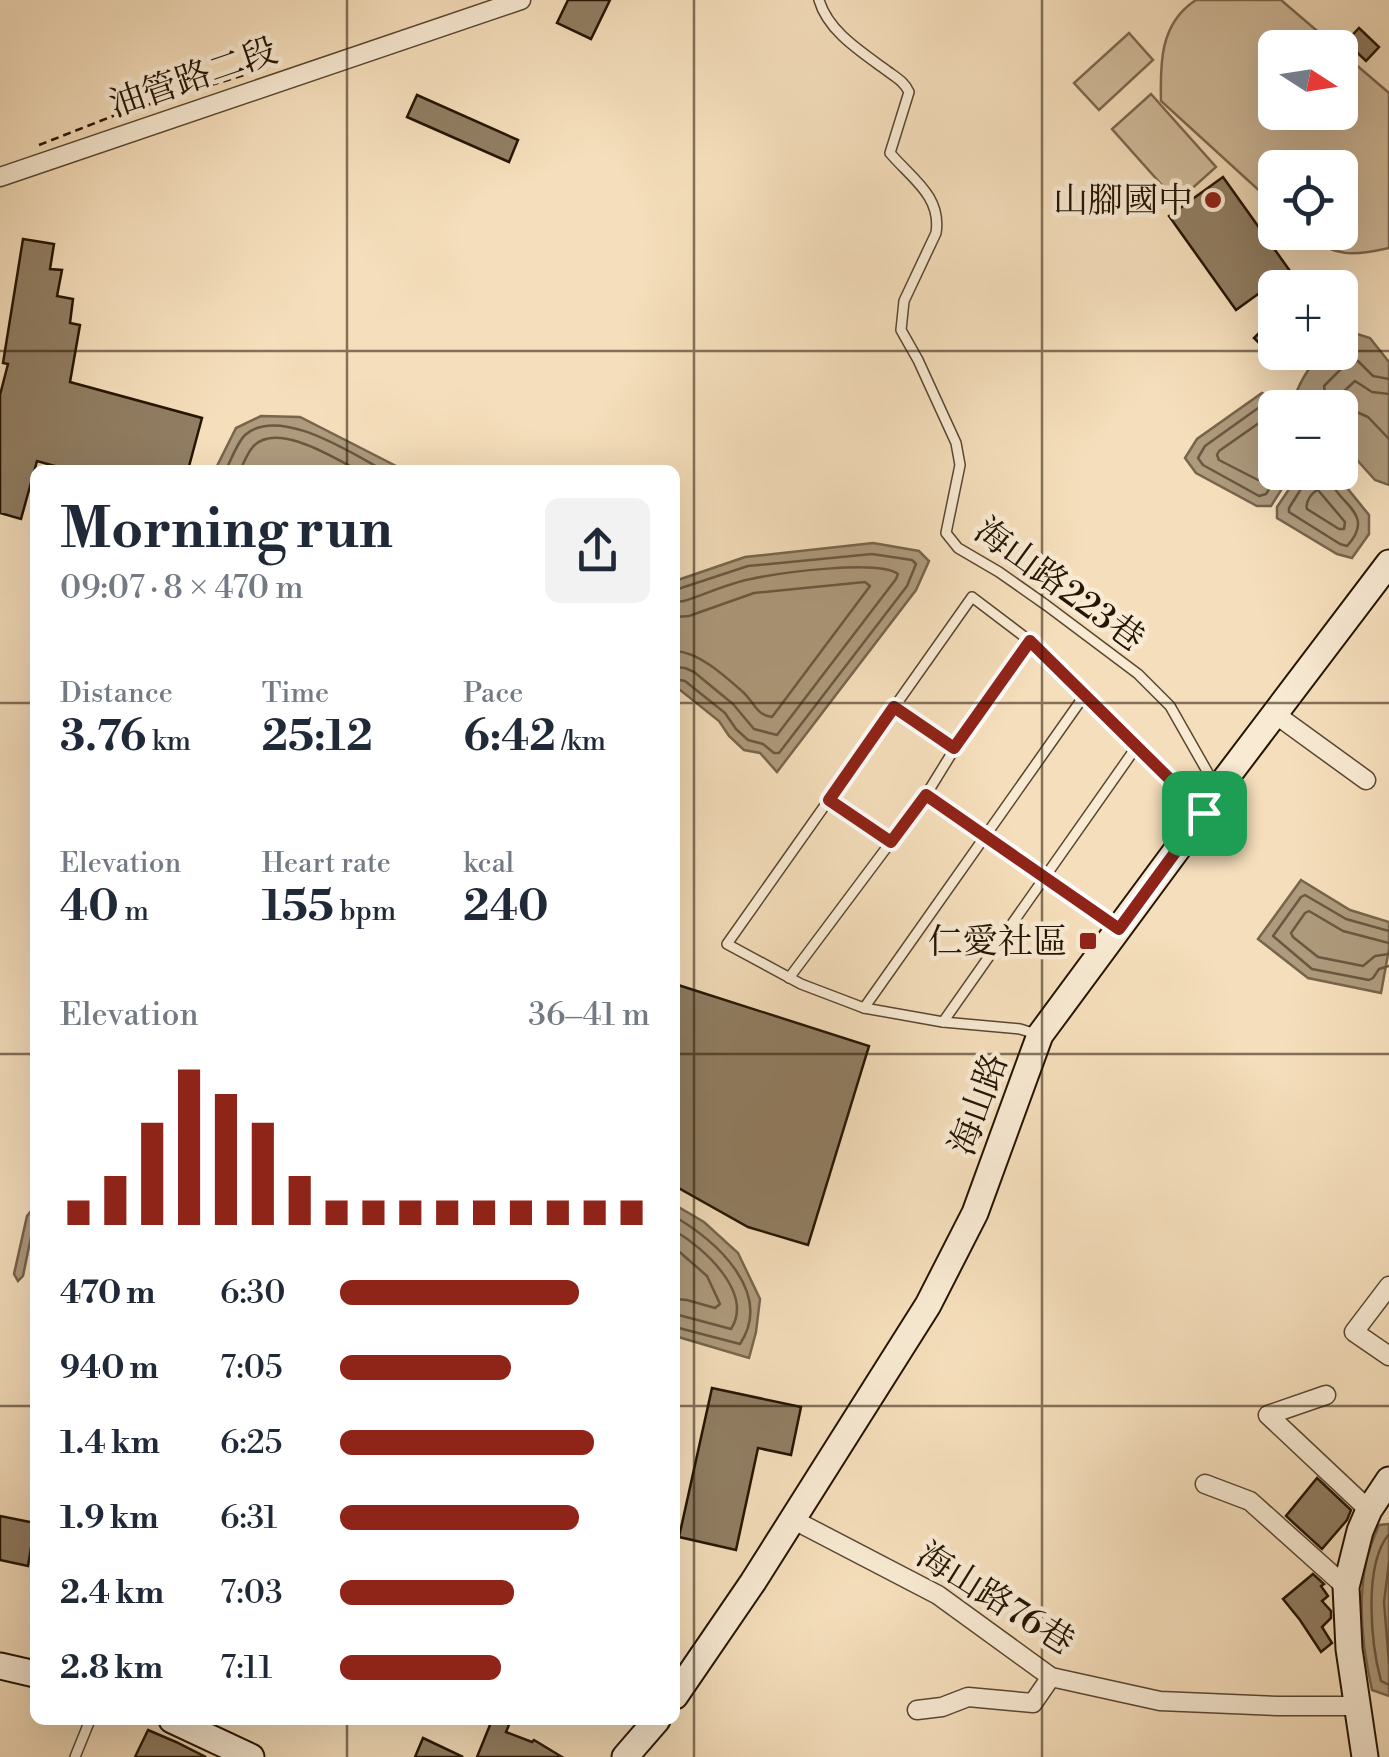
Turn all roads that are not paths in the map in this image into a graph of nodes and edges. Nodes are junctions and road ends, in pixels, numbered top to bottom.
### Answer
1 (521, 0) edge
2 (819, 0) edge
3 (1, 173) edge
4 (1389, 563) edge
5 (1030, 641) junction
6 (1084, 696) junction
7 (894, 707) junction
8 (1274, 714) junction
9 (1137, 746) junction
10 (954, 748) junction
11 (1366, 780) dead end
12 (1218, 790) junction
13 (926, 795) junction
14 (829, 800) junction
15 (1204, 813) junction
16 (985, 836) junction
17 (891, 842) junction
18 (1045, 877) junction
19 (1119, 929) junction
20 (790, 978) junction
21 (864, 1008) junction
22 (944, 1022) junction
23 (1040, 1035) junction
24 (1389, 1286) edge
25 (1389, 1356) edge
26 (1326, 1394) dead end
27 (1389, 1480) edge
28 (1204, 1484) dead end
29 (1369, 1510) junction
30 (792, 1520) junction
31 (1346, 1587) junction
32 (0, 1666) edge
33 (30, 1673) edge
34 (1051, 1677) junction
35 (680, 1689) edge
36 (1356, 1706) junction
37 (916, 1710) dead end
38 (88, 1725) edge
39 (183, 1725) edge
40 (653, 1725) edge
41 (76, 1757) edge
42 (251, 1757) edge
43 (624, 1757) edge
44 (1364, 1757) edge

1 - 3 street, 油管路二段
2 - 12 lane, 海山路223巷
4 - 8 main road, 海山路
5 - 6 lane
5 - 7 lane
5 - 10 lane
6 - 9 lane
6 - 16 lane
7 - 10 lane
7 - 14 lane
8 - 11 street
8 - 12 main road, 海山路
9 - 15 lane
9 - 18 lane
10 - 13 lane
12 - 15 main road, 海山路
13 - 16 lane
13 - 17 lane
14 - 17 lane
14 - 20 lane
15 - 19 main road, 海山路
16 - 18 lane
16 - 21 lane
17 - 20 lane
18 - 19 lane
18 - 22 lane
19 - 23 main road, 海山路
20 - 21 lane
21 - 22 lane
22 - 23 lane
23 - 30 main road, 海山路
24 - 25 street
26 - 29 street
27 - 29 main road
28 - 31 street
29 - 31 main road
30 - 34 street, 海山路76巷
30 - 35 main road, 海山路
31 - 36 main road
32 - 33 main road
34 - 36 street, 海山路76巷
34 - 37 street
36 - 44 main road
38 - 41 lane
39 - 42 main road
40 - 43 main road

